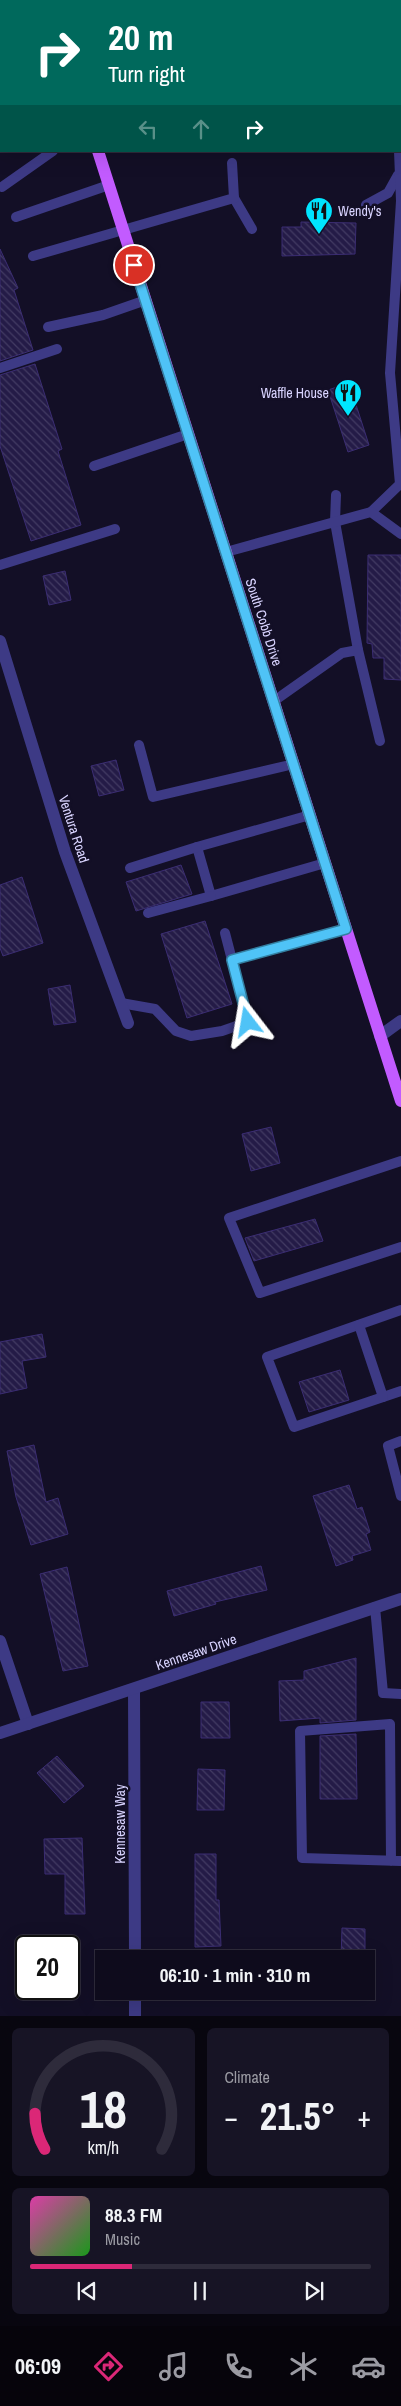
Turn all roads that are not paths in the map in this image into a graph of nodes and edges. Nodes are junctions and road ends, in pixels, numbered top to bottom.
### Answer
1 (52, 152) edge
2 (98, 152) edge
3 (399, 152) edge
4 (232, 163) dead end
5 (399, 174) junction
6 (109, 185) junction
7 (2, 187) dead end
8 (234, 198) junction
9 (366, 205) dead end
10 (16, 217) dead end
11 (123, 229) junction
12 (252, 229) dead end
13 (33, 256) dead end
14 (398, 290) edge
15 (146, 300) junction
16 (48, 327) dead end
17 (57, 349) dead end
18 (0, 368) edge
19 (188, 434) junction
20 (94, 466) dead end
21 (336, 494) dead end
22 (371, 512) junction
23 (335, 522) junction
24 (115, 529) dead end
25 (401, 534) edge
26 (226, 552) junction
27 (0, 565) edge
28 (0, 641) edge
29 (358, 650) junction
30 (274, 701) junction
31 (380, 741) dead end
32 (139, 745) dead end
33 (294, 764) junction
34 (310, 815) junction
35 (197, 847) junction
36 (325, 863) junction
37 (130, 868) dead end
38 (211, 896) junction
39 (148, 913) dead end
40 (346, 929) junction
41 (225, 933) dead end
42 (232, 960) junction
43 (121, 1003) junction
44 (401, 1021) edge
45 (128, 1023) dead end
46 (380, 1036) junction
47 (401, 1101) edge
48 (401, 1161) edge
49 (401, 1248) edge
50 (401, 1310) edge
51 (360, 1325) junction
52 (401, 1391) edge
53 (383, 1397) junction
54 (401, 1441) edge
55 (401, 1496) edge
56 (401, 1599) edge
57 (375, 1607) junction
58 (0, 1641) edge
59 (134, 1689) junction
60 (401, 1694) edge
61 (28, 1724) junction
62 (0, 1733) edge
63 (396, 1861) edge
64 (135, 1950) edge
65 (135, 2000) edge
66 (135, 2016) edge

1 - 7 lane
2 - 6 main road, South Cobb Drive
3 - 5 lane
4 - 8 lane
5 - 9 lane
5 - 14 lane
6 - 10 lane
6 - 11 main road, South Cobb Drive
8 - 11 lane
8 - 12 lane
11 - 13 lane
11 - 15 main road, South Cobb Drive
14 - 22 lane
15 - 16 lane
15 - 19 main road, South Cobb Drive
17 - 18 lane
19 - 20 lane
19 - 26 main road, South Cobb Drive
21 - 23 lane
22 - 23 lane
22 - 25 lane
23 - 26 lane
23 - 29 lane
24 - 27 lane
26 - 30 main road, South Cobb Drive
28 - 43 street, Ventura Road
29 - 30 lane
29 - 31 lane
30 - 33 main road, South Cobb Drive
32 - 33 lane
33 - 34 main road, South Cobb Drive
34 - 35 lane
34 - 36 main road, South Cobb Drive
35 - 37 lane
35 - 38 lane
36 - 38 lane
36 - 40 main road, South Cobb Drive
38 - 39 lane
40 - 42 lane
40 - 46 main road, South Cobb Drive
41 - 42 lane
42 - 43 lane
43 - 45 street, Ventura Road
44 - 46 street
46 - 47 main road, South Cobb Drive
48 - 49 lane
50 - 51 lane
51 - 53 lane
51 - 53 lane
52 - 53 lane
54 - 55 lane
56 - 57 street, Kennesaw Drive
57 - 59 street, Kennesaw Drive
57 - 60 lane
58 - 61 street
59 - 61 street, Kennesaw Drive
59 - 64 street, Kennesaw Way
61 - 62 street, Kennesaw Drive
63 - 63 lane
65 - 66 street

